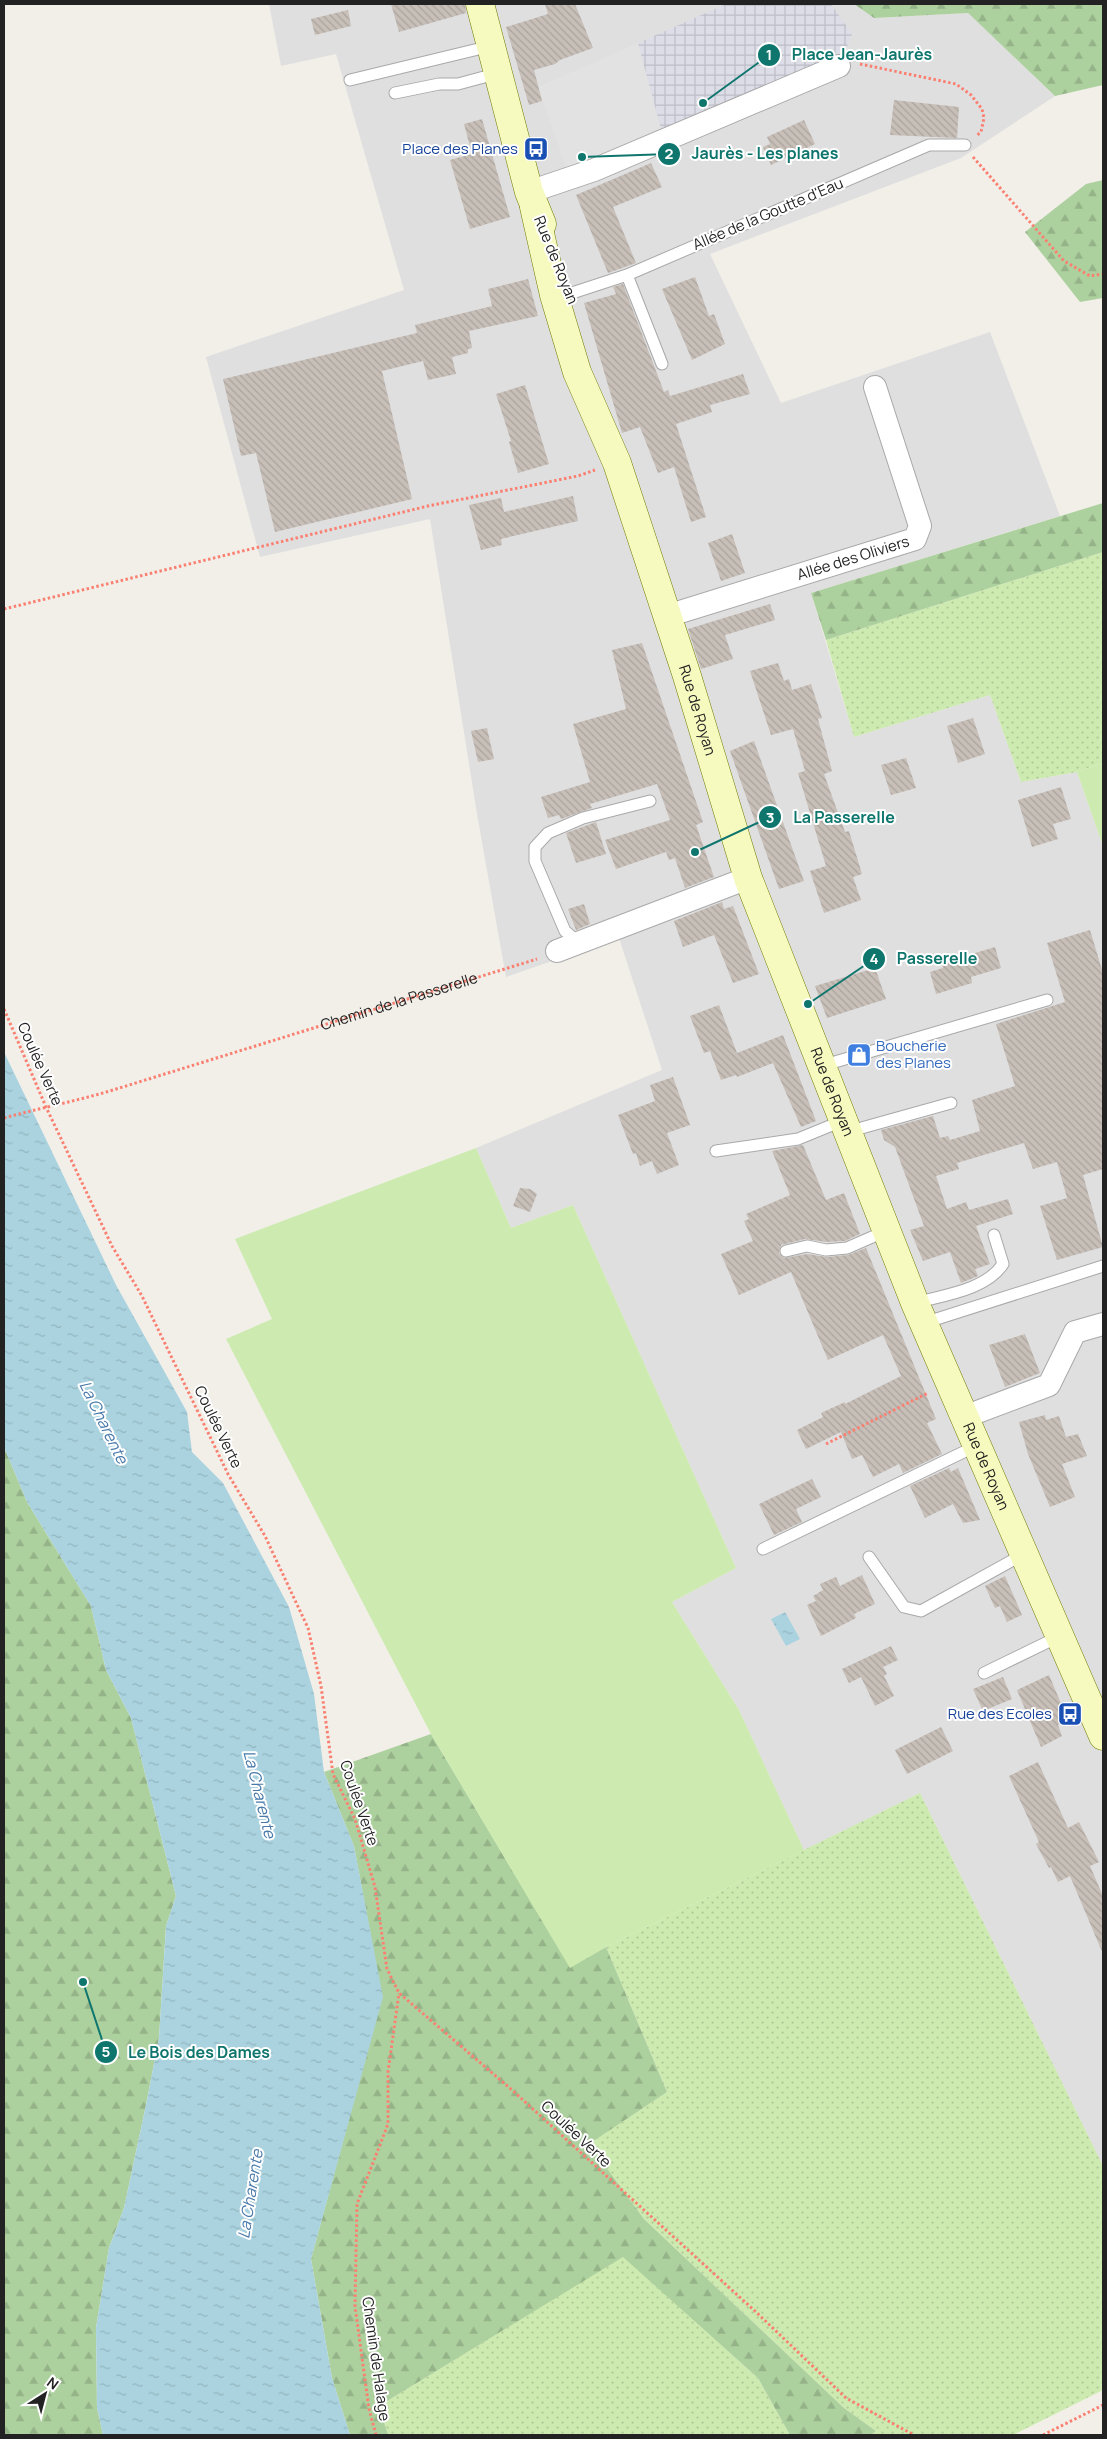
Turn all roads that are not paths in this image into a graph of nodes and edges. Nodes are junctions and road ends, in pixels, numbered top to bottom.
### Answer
1 (480, 4) edge
2 (491, 46) junction
3 (839, 66) road end
4 (499, 73) junction
5 (350, 80) dead end
6 (396, 93) dead end
7 (965, 145) road end
8 (531, 199) junction
9 (627, 275) junction
10 (572, 293) junction
11 (662, 364) dead end
12 (875, 387) dead end
13 (604, 431) junction
14 (667, 616) junction
15 (650, 801) dead end
16 (748, 878) junction
17 (579, 943) junction
18 (557, 951) road end
19 (1047, 1000) dead end
20 (821, 1066) junction
21 (951, 1103) dead end
22 (844, 1127) junction
23 (716, 1151) dead end
24 (886, 1231) junction
25 (994, 1235) dead end
26 (786, 1251) dead end
27 (1103, 1266) edge
28 (919, 1313) junction
29 (1103, 1324) edge
30 (964, 1417) junction
31 (976, 1446) junction
32 (763, 1549) dead end
33 (1024, 1554) junction
34 (869, 1557) dead end
35 (1060, 1636) junction
36 (984, 1673) dead end
37 (1103, 1736) edge

1 - 2 main road, Rue de Royan
2 - 4 main road, Rue de Royan
2 - 5 lane
3 - 8 street
4 - 6 lane
4 - 8 main road, Rue de Royan
7 - 9 lane, Allée de la Goutte d'Eau
8 - 10 main road, Rue de Royan
8 - 13 main road, Rue de Royan
9 - 10 lane, Allée de la Goutte d'Eau
9 - 11 lane
10 - 13 main road, Rue de Royan
12 - 14 street, Allée des Oliviers
13 - 14 main road, Rue de Royan
14 - 16 main road, Rue de Royan
15 - 17 lane
16 - 17 street
16 - 20 main road, Rue de Royan
17 - 18 street
19 - 20 lane
20 - 22 main road, Rue de Royan
21 - 22 lane
22 - 23 lane
22 - 24 main road, Rue de Royan
24 - 26 lane
24 - 28 main road, Rue de Royan
25 - 28 lane
27 - 28 lane
28 - 30 main road, Rue de Royan
29 - 30 street
30 - 31 main road, Rue de Royan
31 - 32 lane
31 - 33 main road, Rue de Royan
33 - 34 lane
33 - 35 main road, Rue de Royan
35 - 36 lane
35 - 37 main road, Rue de Royan

